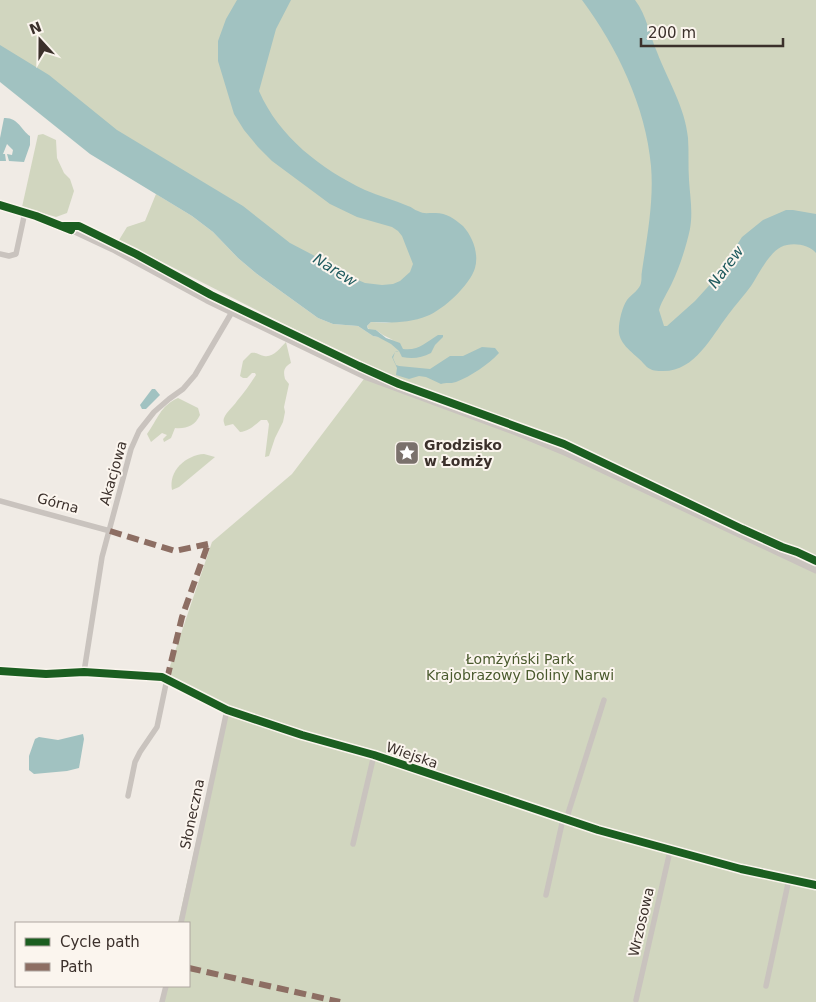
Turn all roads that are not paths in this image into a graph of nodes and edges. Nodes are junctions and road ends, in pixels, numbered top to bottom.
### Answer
1 (0, 204) edge
2 (25, 212) junction
3 (0, 254) edge
4 (232, 312) junction
5 (0, 501) edge
6 (110, 531) junction
7 (816, 570) edge
8 (0, 671) edge
9 (84, 672) junction
10 (167, 679) junction
11 (604, 700) dead end
12 (227, 710) junction
13 (374, 755) junction
14 (128, 796) dead end
15 (565, 819) junction
16 (353, 844) dead end
17 (670, 851) junction
18 (789, 879) junction
19 (816, 885) edge
20 (546, 895) dead end
21 (180, 922) edge
22 (766, 986) dead end
23 (166, 987) edge
24 (636, 1000) dead end
25 (162, 1002) edge

1 - 2 street
2 - 3 street
2 - 4 street
4 - 6 street, Akacjowa
4 - 7 street
5 - 6 street, Górna
6 - 9 street, Akacjowa
8 - 9 street, Wiejska
9 - 10 street, Wiejska
10 - 12 street, Wiejska
10 - 14 street
11 - 15 street
12 - 13 street, Wiejska
12 - 21 street, Słoneczna
13 - 15 street, Wiejska
13 - 16 street
15 - 17 street, Wiejska
15 - 20 street
17 - 18 street, Wiejska
17 - 24 street, Wrzosowa
18 - 19 street, Wiejska
18 - 22 street
23 - 25 street

